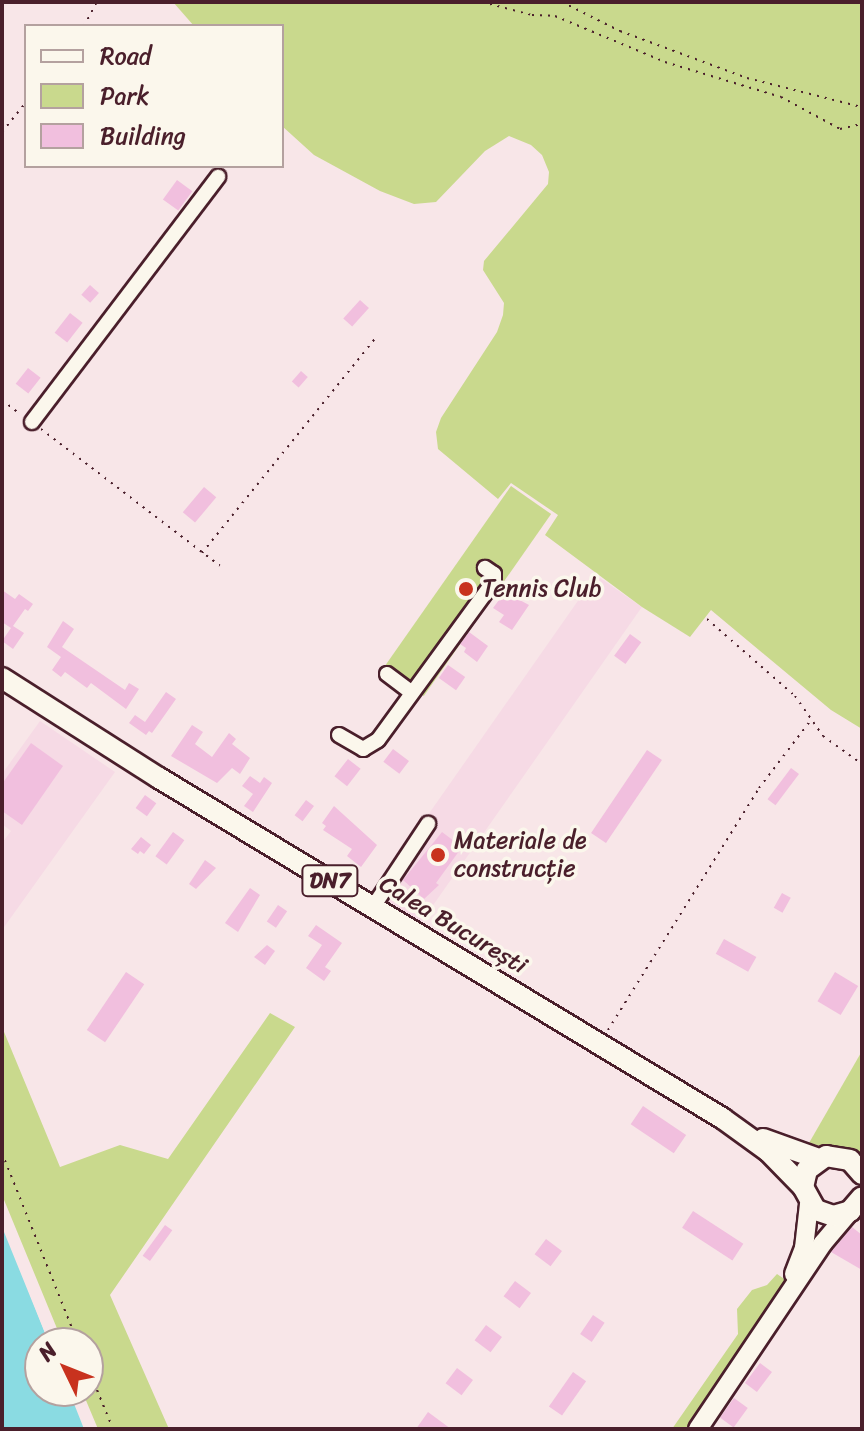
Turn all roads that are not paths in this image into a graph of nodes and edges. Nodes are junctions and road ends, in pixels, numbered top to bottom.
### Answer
1 (218, 177) dead end
2 (32, 422) road end
3 (485, 568) dead end
4 (387, 674) dead end
5 (2, 678) edge
6 (412, 693) junction
7 (339, 735) dead end
8 (428, 824) dead end
9 (373, 907) junction
10 (755, 1139) junction
11 (819, 1159) junction
12 (860, 1169) edge
13 (806, 1196) junction
14 (859, 1204) edge
15 (783, 1303) junction
16 (698, 1429) edge

1 - 2 street
3 - 6 street
4 - 6 street
5 - 9 highway, Calea București / DN7
6 - 7 street
8 - 9 street
9 - 10 highway, Calea București / DN7
10 - 11 highway, Calea București / DN7
10 - 13 highway, Calea București / DN7
11 - 12 highway, Calea București / DN7
11 - 13 highway
13 - 14 highway
13 - 15 main road
14 - 15 main road
15 - 16 main road

